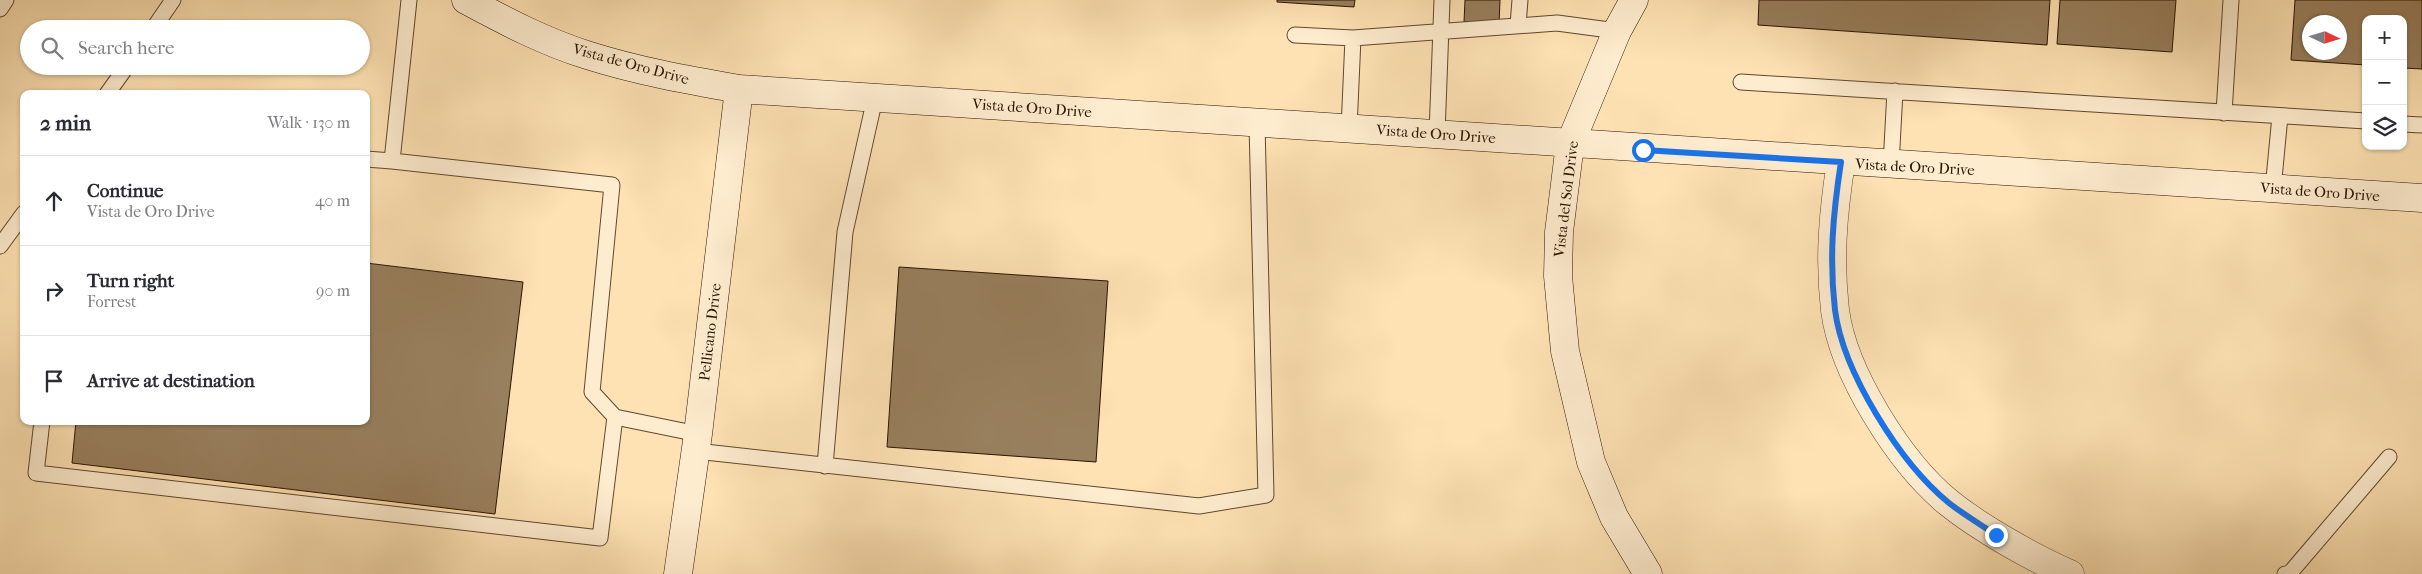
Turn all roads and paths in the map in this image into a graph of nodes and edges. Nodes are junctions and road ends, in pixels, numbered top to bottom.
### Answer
1 (6, 0) edge
2 (173, 0) edge
3 (409, 0) edge
4 (466, 0) edge
5 (1442, 0) edge
6 (1520, 0) edge
7 (1634, 0) edge
8 (2232, 0) edge
9 (0, 9) edge
10 (159, 20) edge
11 (1518, 24) junction
12 (1617, 31) junction
13 (1439, 32) junction
14 (1295, 34) dead end
15 (1352, 38) junction
16 (121, 75) edge
17 (1741, 82) dead end
18 (739, 89) junction
19 (110, 90) edge
20 (1895, 92) junction
21 (875, 98) junction
22 (2224, 112) junction
23 (2280, 116) junction
24 (2362, 121) edge
25 (1257, 124) junction
26 (2407, 124) edge
27 (2422, 125) edge
28 (1349, 128) junction
29 (1437, 134) junction
30 (1570, 144) junction
31 (370, 159) edge
32 (392, 162) junction
33 (1841, 162) junction
34 (1891, 166) junction
35 (2273, 189) junction
36 (2422, 198) edge
37 (20, 218) edge
38 (0, 246) edge
39 (614, 417) junction
40 (42, 425) edge
41 (697, 443) junction
42 (2389, 457) dead end
43 (825, 466) junction
44 (678, 574) edge
45 (1648, 574) edge
46 (2070, 574) edge
47 (2285, 574) edge

1 - 9 lane
2 - 10 lane
3 - 32 lane
4 - 18 street, Vista de Oro Drive
5 - 13 lane
6 - 11 lane
7 - 12 street, Vista del Sol Drive
8 - 22 lane
11 - 12 lane
11 - 13 lane
12 - 30 street, Vista del Sol Drive
13 - 15 lane
13 - 29 lane
14 - 15 lane
15 - 28 lane
16 - 19 lane
17 - 20 lane
18 - 21 street, Vista de Oro Drive
18 - 41 street, Pellicano Drive
20 - 22 lane
20 - 34 lane
21 - 25 street, Vista de Oro Drive
21 - 43 lane
22 - 23 lane
23 - 24 lane
23 - 35 lane
25 - 28 street, Vista de Oro Drive
25 - 43 lane
26 - 27 lane
28 - 29 street, Vista de Oro Drive
29 - 30 street, Vista de Oro Drive
30 - 33 street, Vista de Oro Drive
30 - 45 street, Vista del Sol Drive
31 - 32 lane
32 - 39 lane
33 - 34 street, Vista de Oro Drive
33 - 46 street
34 - 35 street, Vista de Oro Drive
35 - 36 street, Vista de Oro Drive
37 - 38 lane
39 - 40 lane
39 - 41 lane
41 - 43 lane
41 - 44 street, Pellicano Drive
42 - 47 lane

